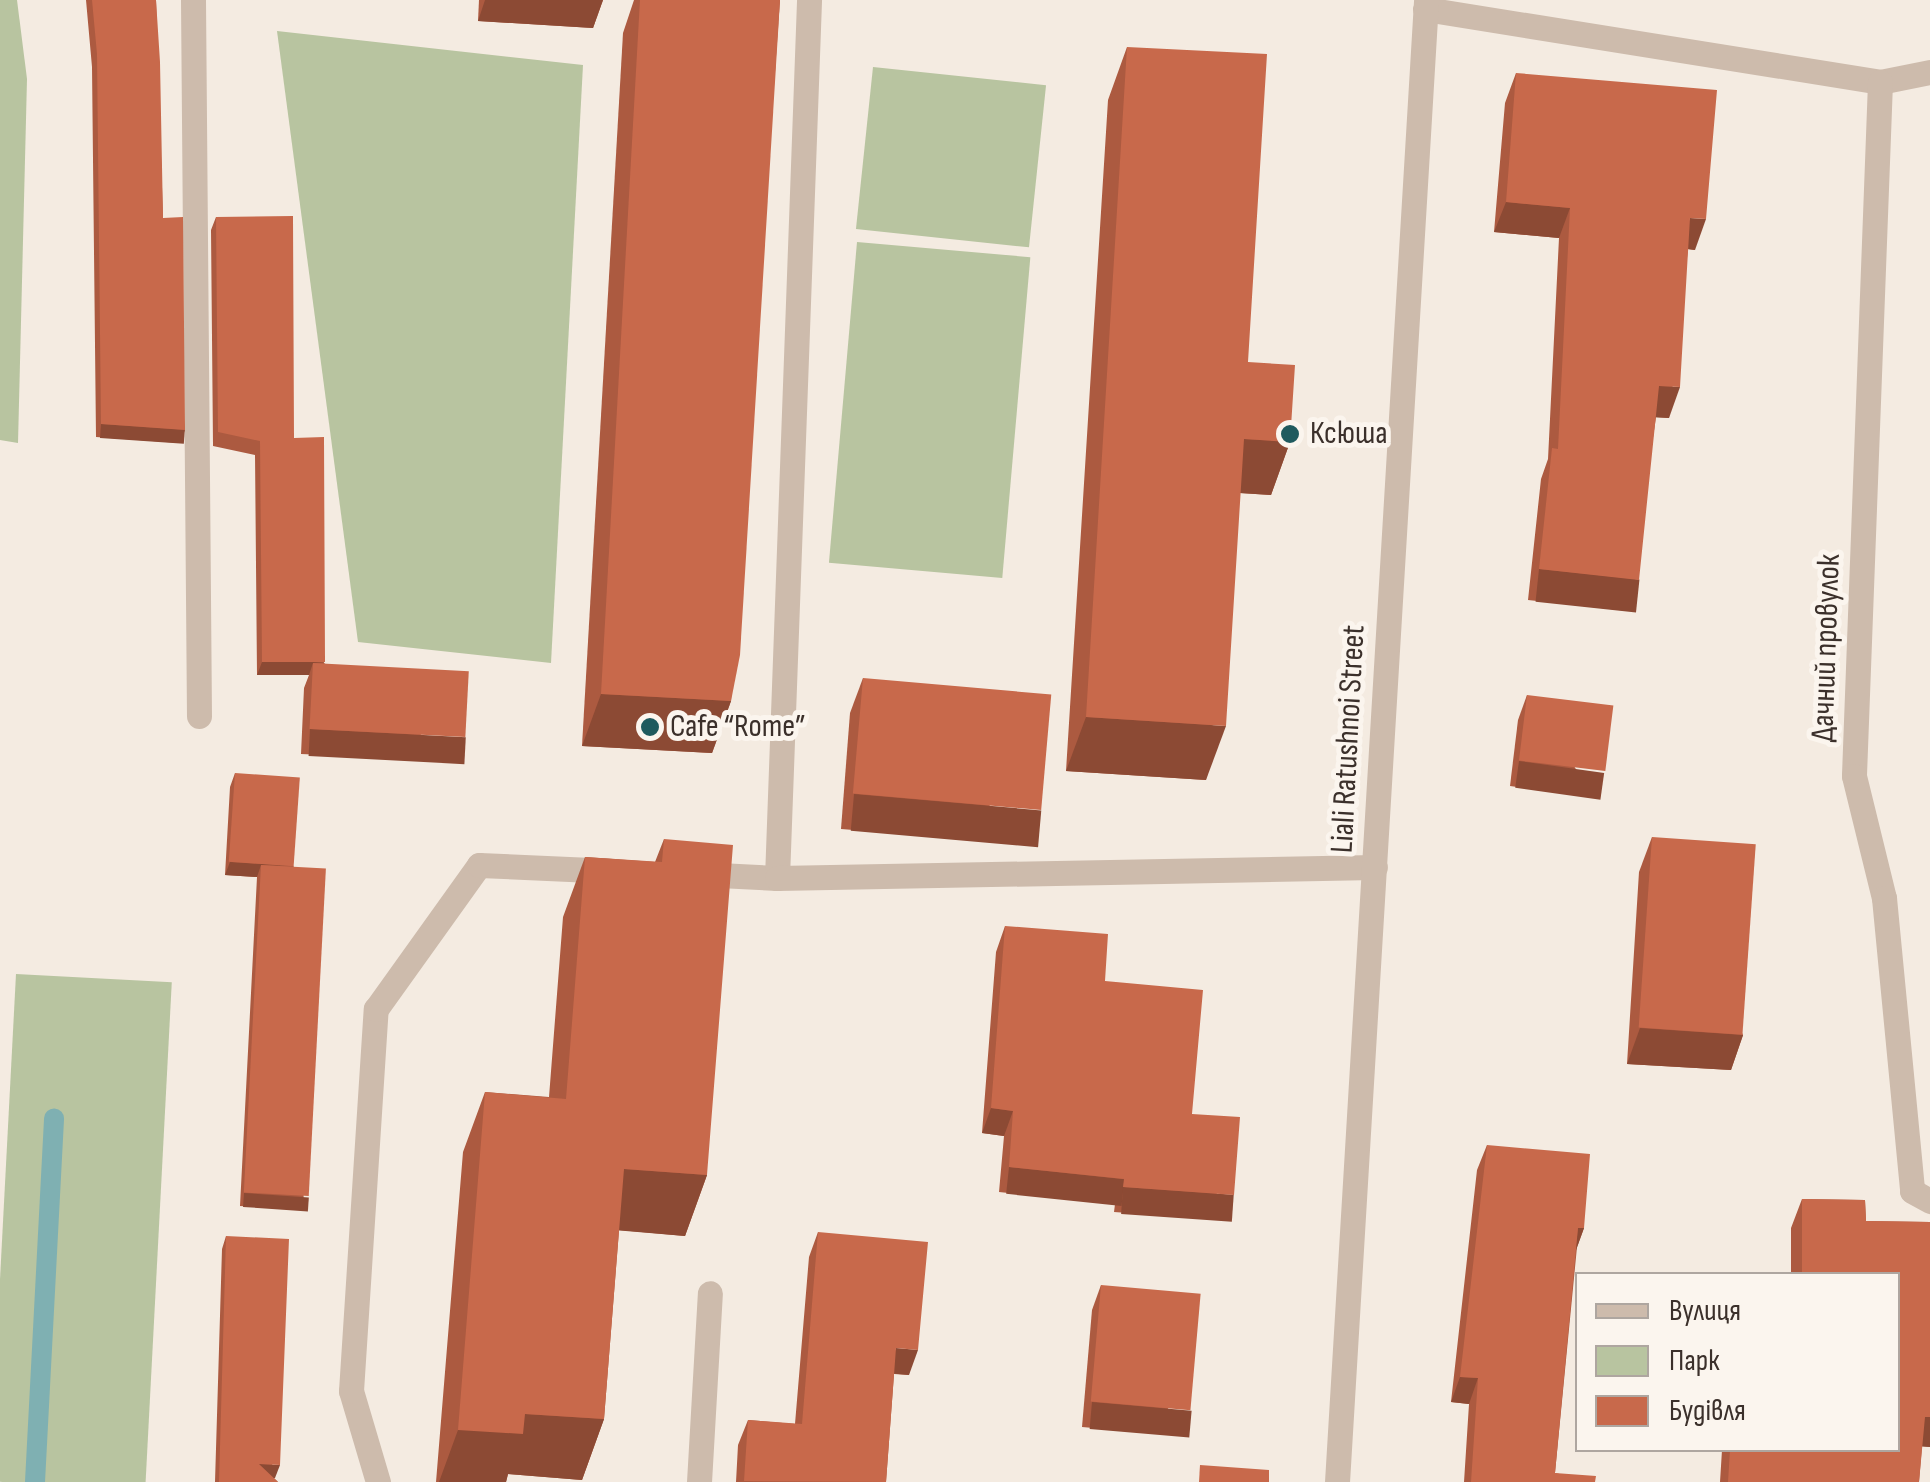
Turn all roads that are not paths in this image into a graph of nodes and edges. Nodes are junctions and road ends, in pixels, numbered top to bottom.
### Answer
1 (194, 0) edge
2 (809, 0) edge
3 (1426, 4) edge
4 (1930, 72) edge
5 (1880, 82) junction
6 (199, 716) dead end
7 (1375, 867) junction
8 (638, 872) edge
9 (678, 874) edge
10 (777, 878) junction
11 (1930, 1201) edge
12 (710, 1293) dead end
13 (378, 1482) edge
14 (700, 1482) edge
15 (1337, 1482) edge

1 - 6 street
2 - 10 street
3 - 5 street
3 - 7 street, Liali Ratushnoi Street
4 - 5 street
5 - 11 street, Дачний провулок
7 - 10 street
7 - 15 street, Liali Ratushnoi Street
8 - 13 street
9 - 10 street
12 - 14 street

